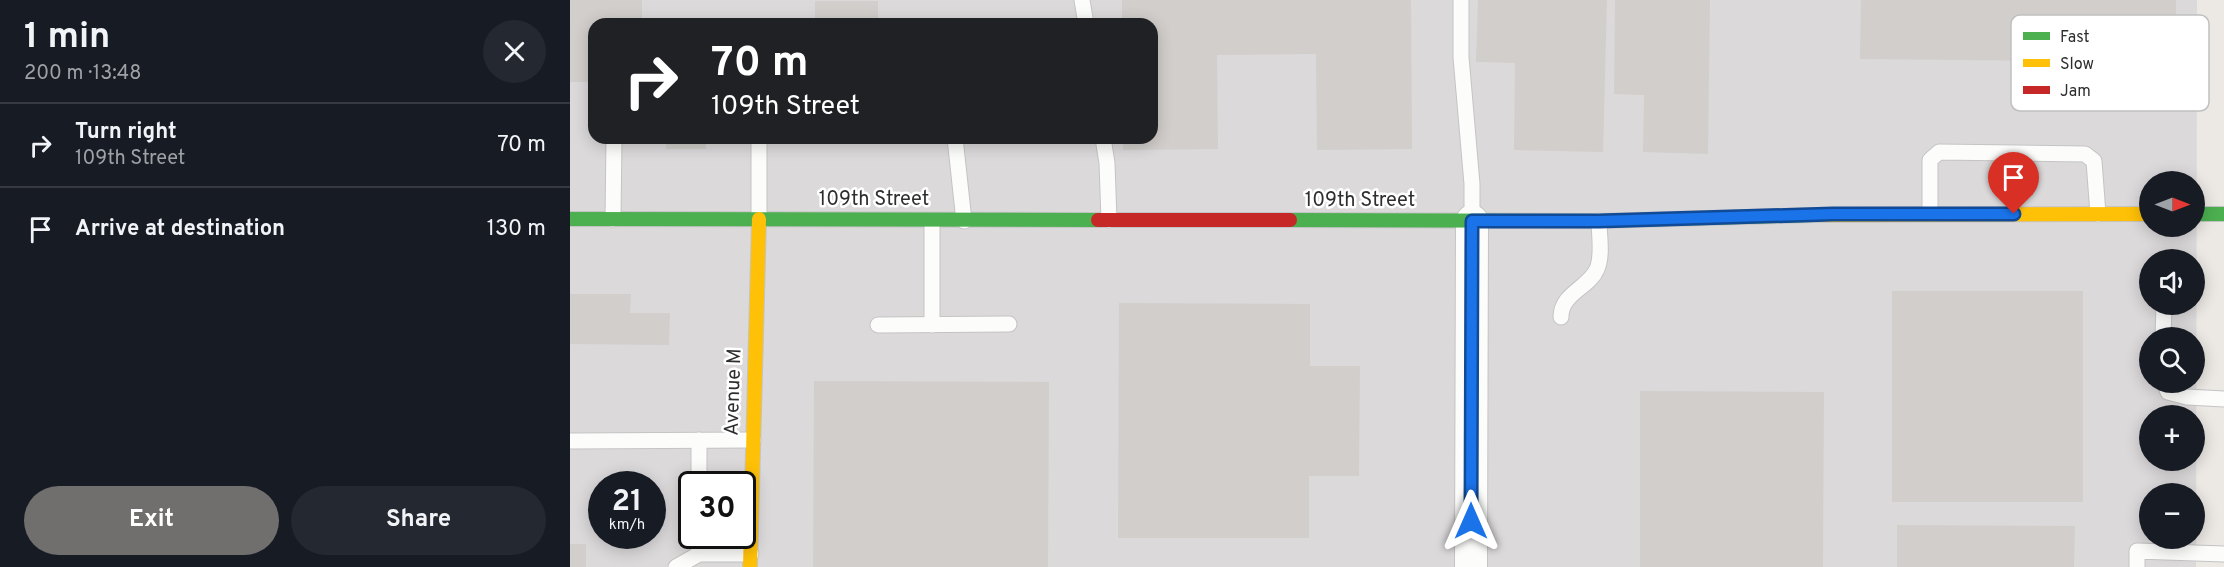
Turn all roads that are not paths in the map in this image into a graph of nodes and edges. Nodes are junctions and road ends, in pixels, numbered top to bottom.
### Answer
1 (1082, 0) edge
2 (1461, 0) edge
3 (1085, 18) edge
4 (614, 144) edge
5 (759, 144) edge
6 (956, 144) edge
7 (1104, 144) edge
8 (1930, 214) junction
9 (2098, 214) junction
10 (2139, 214) edge
11 (2205, 214) edge
12 (2224, 214) edge
13 (570, 219) edge
14 (613, 219) junction
15 (759, 219) junction
16 (932, 220) junction
17 (964, 220) junction
18 (1109, 220) junction
19 (1472, 221) junction
20 (1599, 221) junction
21 (1562, 317) dead end
22 (1009, 324) dead end
23 (878, 325) dead end
24 (932, 325) junction
25 (2172, 393) edge
26 (2224, 399) edge
27 (699, 440) junction
28 (753, 440) junction
29 (570, 441) edge
30 (699, 471) edge
31 (699, 549) edge
32 (699, 554) junction
33 (2224, 554) edge
34 (751, 560) edge
35 (676, 567) edge
36 (1470, 567) edge
37 (2137, 567) edge

1 - 3 lane
2 - 19 lane
4 - 14 lane
5 - 15 lane
6 - 17 lane
7 - 18 lane
8 - 9 street, 109th Street
8 - 9 lane
8 - 20 street, 109th Street
9 - 10 street, 109th Street
11 - 12 street
13 - 14 street, 109th Street
14 - 15 street, 109th Street
15 - 16 street, 109th Street
15 - 28 street, Avenue M
16 - 17 street, 109th Street
16 - 24 lane
17 - 18 street, 109th Street
18 - 19 street, 109th Street
19 - 20 street, 109th Street
19 - 36 street
20 - 21 lane
22 - 24 lane
23 - 24 lane
25 - 26 lane
27 - 28 lane
27 - 29 lane
27 - 30 lane
28 - 34 street, Avenue M
31 - 32 lane
32 - 34 lane
32 - 35 lane
33 - 37 lane

